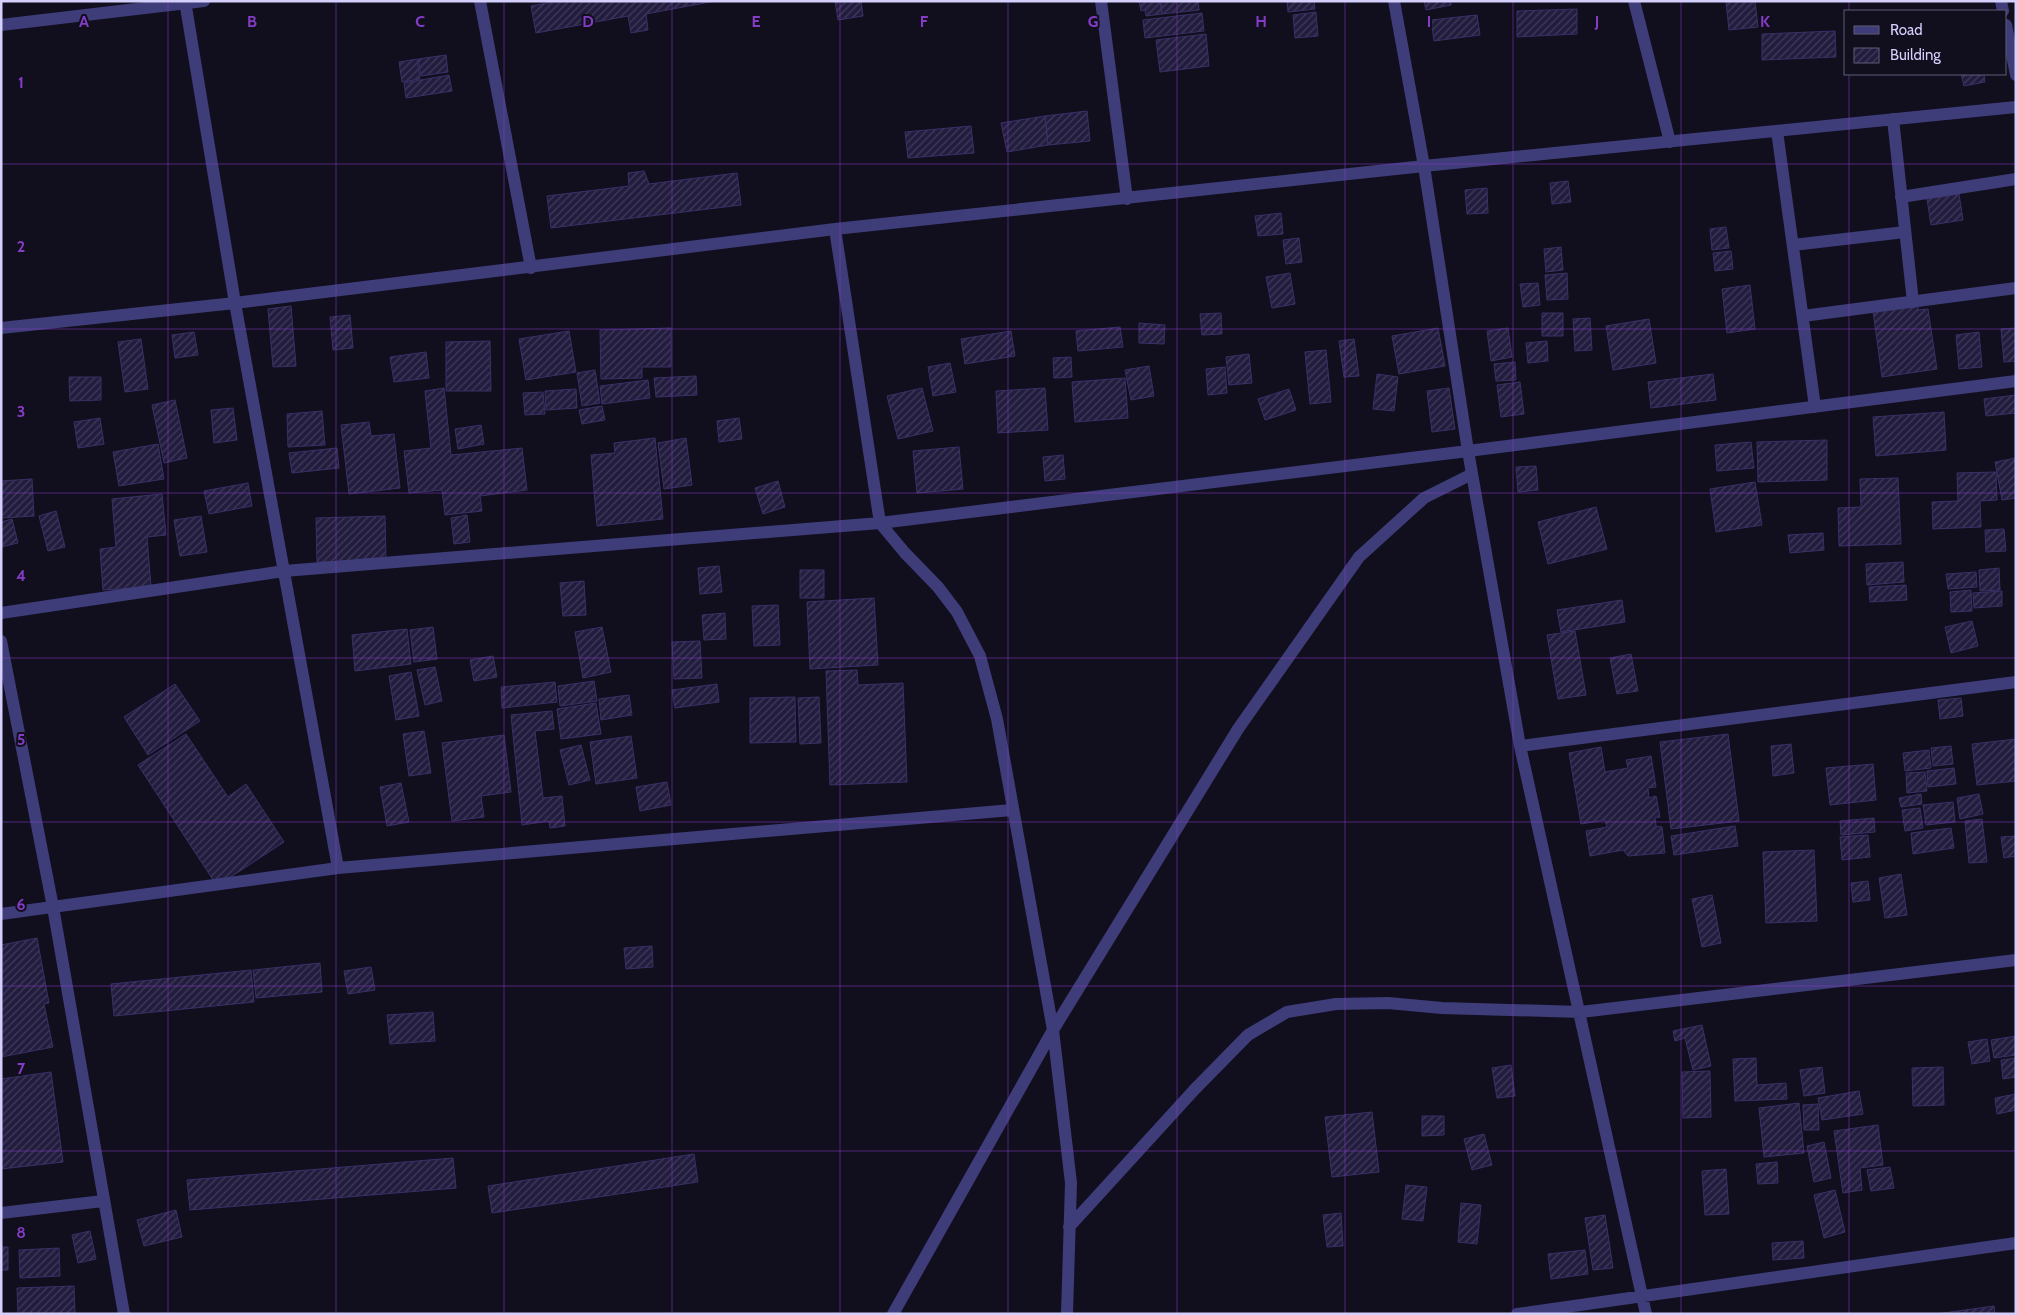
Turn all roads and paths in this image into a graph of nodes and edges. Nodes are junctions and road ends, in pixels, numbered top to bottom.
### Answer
1 (204, 1) edge
2 (480, 1) edge
3 (1101, 1) edge
4 (1394, 1) edge
5 (1634, 1) edge
6 (185, 2) edge
7 (1, 25) edge
8 (2007, 30) edge
9 (2016, 75) edge
10 (2016, 107) edge
11 (1893, 119) junction
12 (1777, 131) junction
13 (1670, 142) junction
14 (1424, 166) junction
15 (2016, 179) edge
16 (1901, 197) junction
17 (1127, 199) junction
18 (835, 230) junction
19 (1905, 232) junction
20 (1793, 245) junction
21 (531, 268) junction
22 (2016, 288) edge
23 (1913, 302) junction
24 (234, 303) junction
25 (1802, 316) junction
26 (1, 328) edge
27 (2016, 381) edge
28 (1815, 407) junction
29 (1468, 451) junction
30 (1472, 474) junction
31 (880, 523) junction
32 (284, 571) junction
33 (1, 613) edge
34 (1, 641) edge
35 (2016, 682) edge
36 (1520, 746) junction
37 (1012, 810) junction
38 (338, 868) junction
39 (53, 907) junction
40 (1, 914) edge
41 (2016, 960) edge
42 (1581, 1012) junction
43 (1053, 1030) junction
44 (104, 1201) junction
45 (1, 1213) edge
46 (1070, 1227) junction
47 (2016, 1244) edge
48 (1643, 1296) junction
49 (124, 1314) edge
50 (893, 1314) edge
51 (1067, 1314) edge
52 (1517, 1314) edge
53 (1646, 1314) edge

1 - 6 street
2 - 21 street
3 - 17 street
4 - 14 street
5 - 13 street
6 - 7 street
6 - 24 street
8 - 9 street
10 - 11 street
11 - 12 street
11 - 16 street
12 - 13 street
12 - 20 street
13 - 14 street
14 - 17 street
14 - 29 street
15 - 16 street
16 - 19 street
17 - 18 street
18 - 21 street
18 - 31 street
19 - 20 street
19 - 23 street
20 - 25 street
21 - 24 street
22 - 23 street
23 - 25 street
24 - 26 street
24 - 32 street
25 - 28 street
27 - 28 street
28 - 29 street
29 - 30 street
29 - 31 street
30 - 36 street
30 - 43 street
31 - 32 street
31 - 37 street
32 - 33 street
32 - 38 street
34 - 39 street
35 - 36 street
36 - 42 street
37 - 38 street
37 - 43 street
38 - 39 street
39 - 40 street
39 - 44 street
41 - 42 street
42 - 46 street
42 - 48 street
43 - 46 street
43 - 50 street
44 - 45 street
44 - 49 street
46 - 51 street
47 - 48 street
48 - 52 street
48 - 53 street

